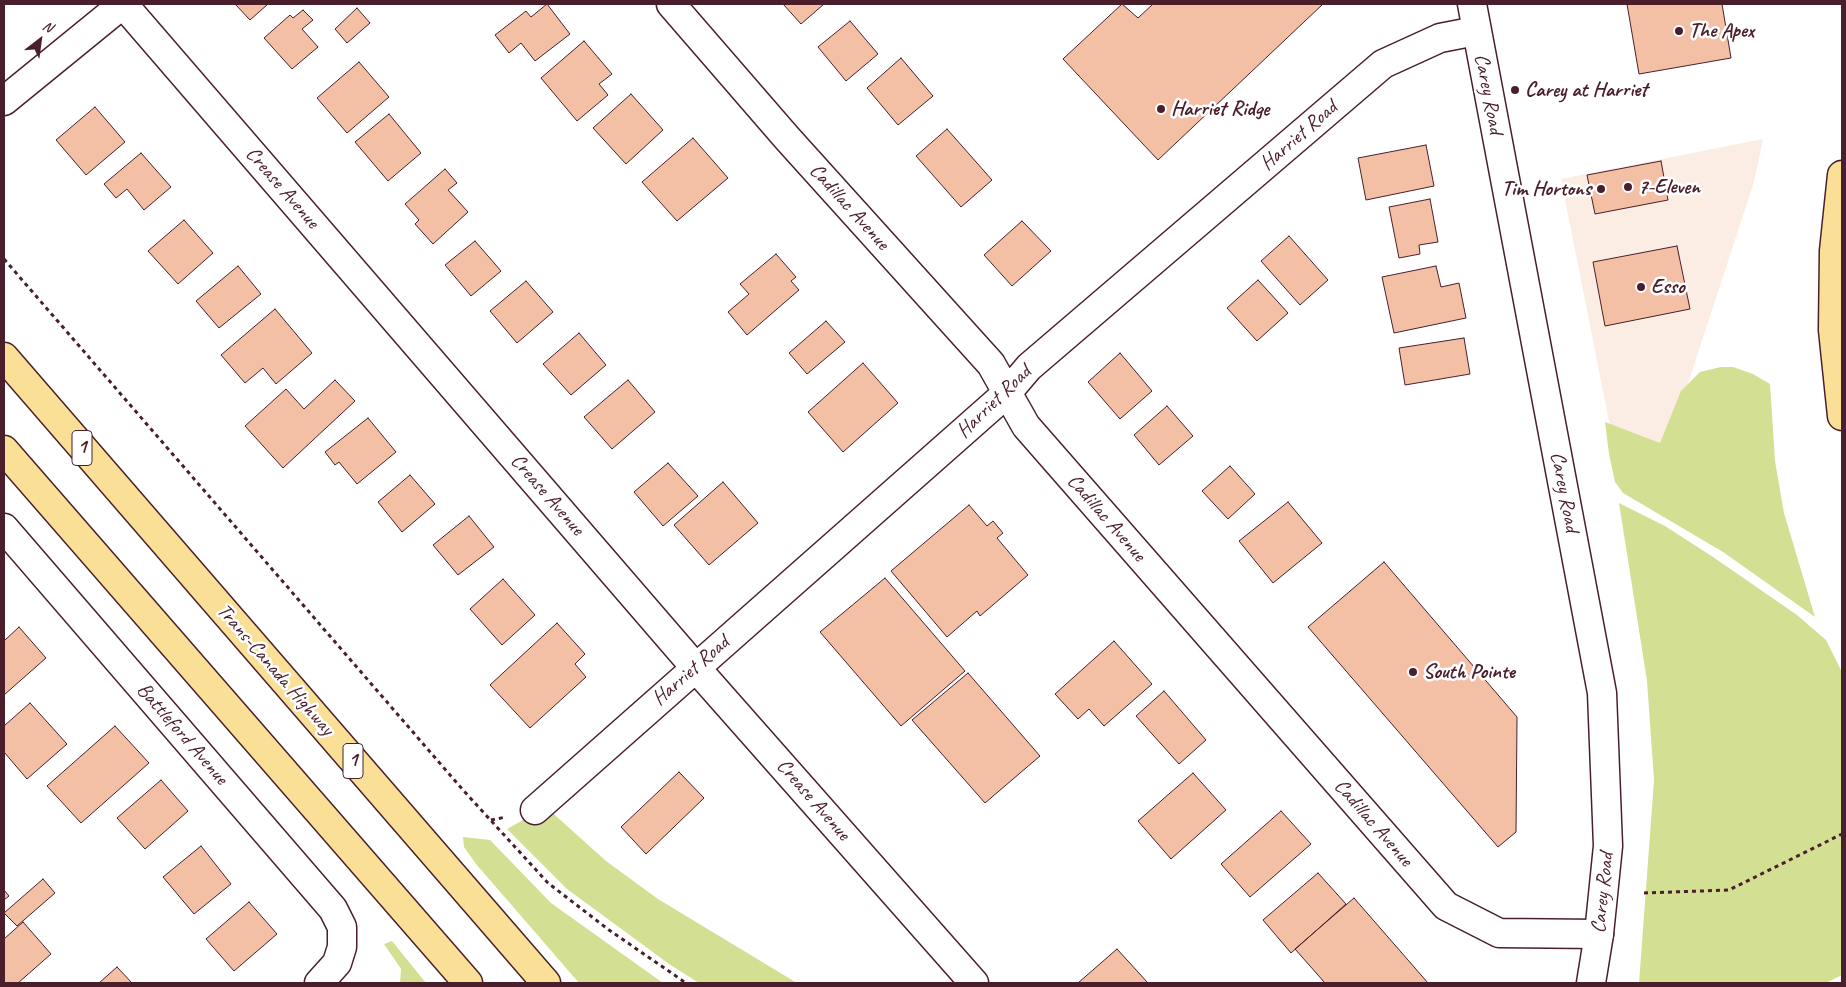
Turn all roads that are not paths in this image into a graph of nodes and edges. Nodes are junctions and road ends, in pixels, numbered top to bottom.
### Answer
1 (123, 4) edge
2 (671, 4) edge
3 (1472, 4) edge
4 (1476, 31) junction
5 (4, 101) edge
6 (1842, 180) edge
7 (4, 357) edge
8 (1006, 394) junction
9 (1842, 416) edge
10 (4, 450) edge
11 (4, 528) edge
12 (695, 667) junction
13 (535, 810) dead end
14 (1599, 934) junction
15 (319, 983) edge
16 (468, 983) edge
17 (546, 983) edge
18 (974, 983) edge
19 (1591, 983) edge

1 - 5 street
1 - 12 street, Crease Avenue
2 - 8 street, Cadillac Avenue
3 - 4 street, Carey Road
4 - 8 street, Harriet Road
4 - 14 street, Carey Road
6 - 9 highway
7 - 17 highway, Trans-Canada Highway / 1
8 - 12 street, Harriet Road
8 - 14 street, Cadillac Avenue
10 - 16 highway
11 - 15 street, Battleford Avenue
12 - 13 street, Harriet Road
12 - 18 street, Crease Avenue
14 - 19 street, Carey Road

